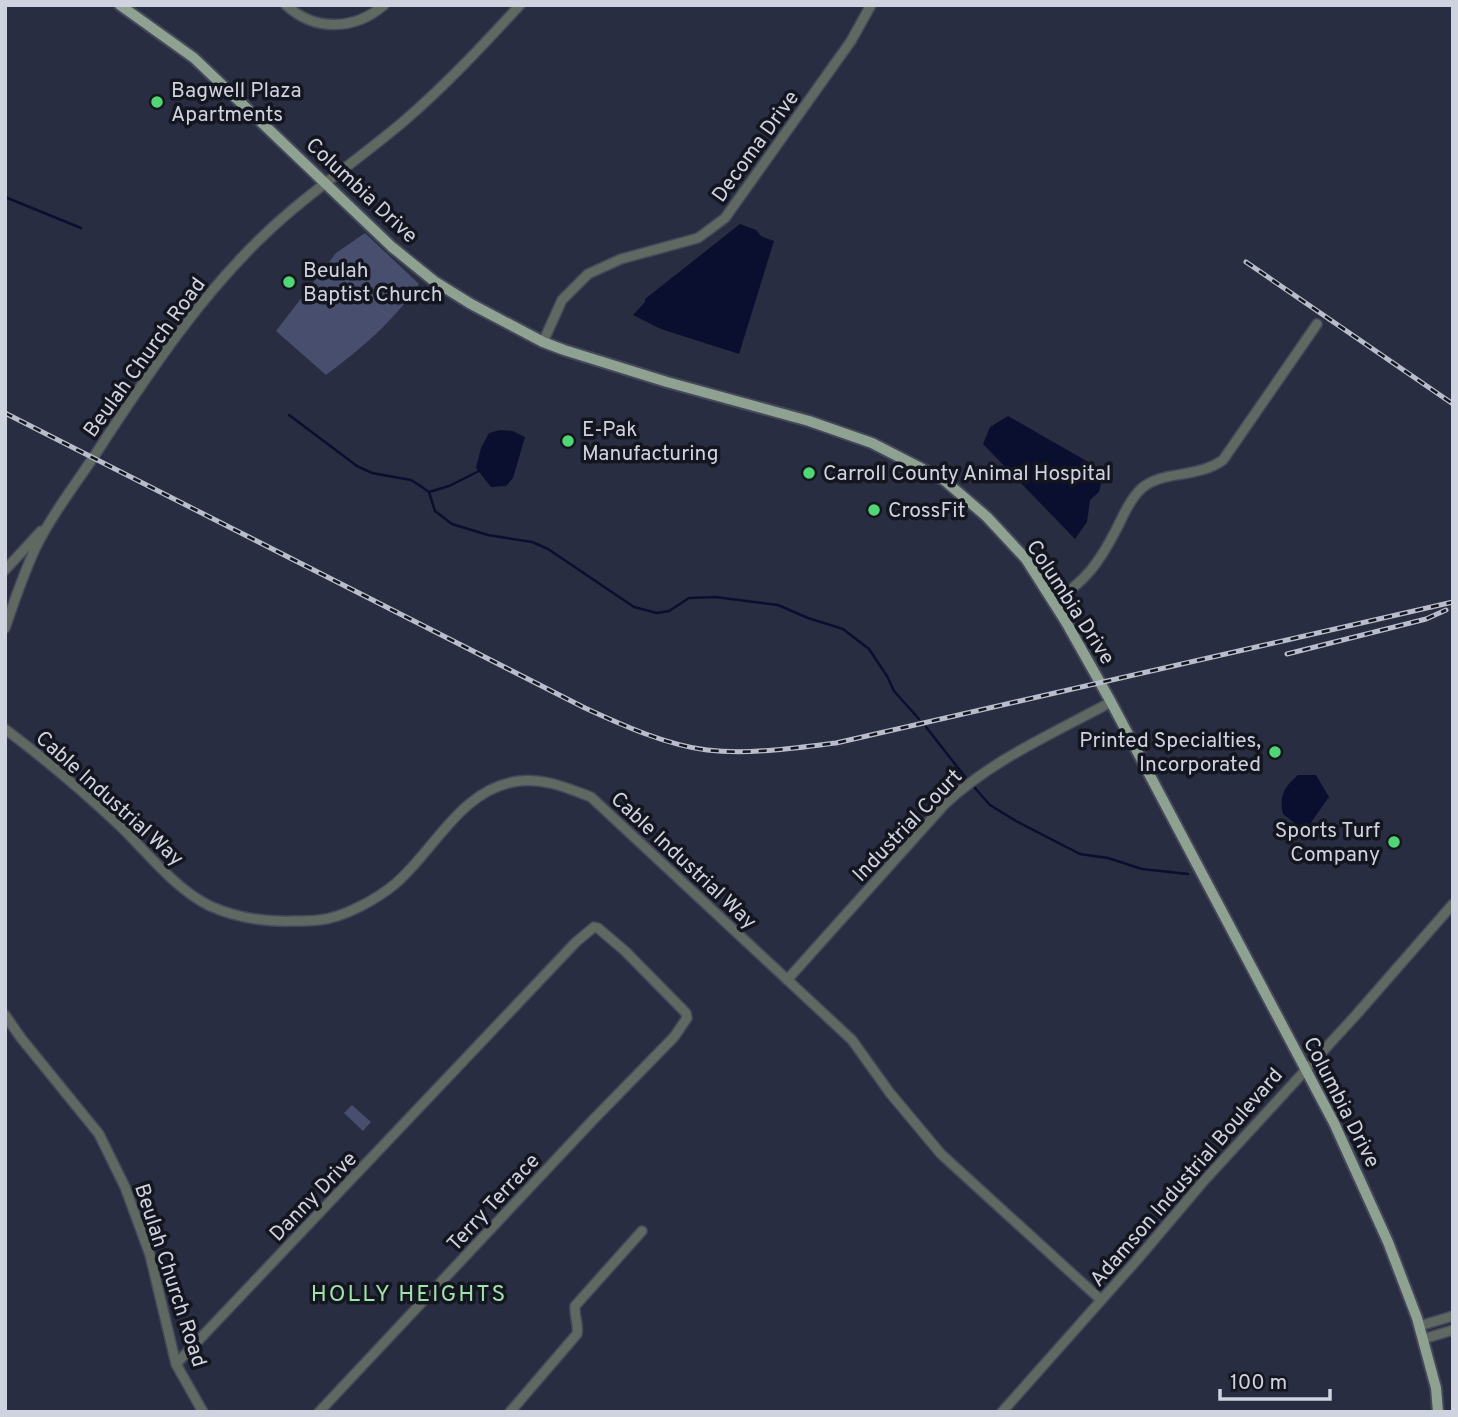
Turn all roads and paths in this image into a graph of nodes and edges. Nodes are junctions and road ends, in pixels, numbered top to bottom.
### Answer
1 (120, 5) edge
2 (286, 5) edge
3 (384, 5) edge
4 (520, 5) edge
5 (871, 5) edge
6 (325, 183) junction
7 (1317, 324) dead end
8 (543, 342) junction
9 (54, 517) junction
10 (5, 570) edge
11 (1053, 602) junction
12 (9, 606) edge
13 (5, 628) edge
14 (1111, 702) junction
15 (5, 729) edge
16 (1453, 904) edge
17 (787, 980) junction
18 (686, 1013) joint
19 (5, 1016) edge
20 (1304, 1071) junction
21 (642, 1231) dead end
22 (1101, 1300) junction
23 (1453, 1316) edge
24 (1419, 1326) junction
25 (1453, 1330) edge
26 (1423, 1339) junction
27 (176, 1364) junction
28 (203, 1412) edge
29 (319, 1412) edge
30 (510, 1412) edge
31 (1002, 1412) edge
32 (1438, 1412) edge

1 - 6 main road, Columbia Drive
2 - 3 street
4 - 6 street, Beulah Church Road
5 - 8 street, Decoma Drive
6 - 8 main road, Columbia Drive
6 - 9 street, Beulah Church Road
7 - 11 street
8 - 11 main road, Columbia Drive
9 - 10 street
9 - 12 street, Beulah Church Road
11 - 14 main road, Columbia Drive
12 - 13 street, Beulah Church Road
14 - 17 street, Industrial Court
14 - 20 main road, Columbia Drive
15 - 17 street, Cable Industrial Way
16 - 20 street, Adamson Industrial Boulevard
17 - 22 street, Cable Industrial Way
18 - 27 street, Danny Drive
18 - 29 street, Terry Terrace
19 - 27 street, Beulah Church Road
20 - 22 street, Adamson Industrial Boulevard
20 - 24 main road, Columbia Drive
21 - 30 street
22 - 31 street, Adamson Industrial Boulevard
23 - 24 street
24 - 26 main road, Columbia Drive
25 - 26 street
26 - 32 main road, Columbia Drive
27 - 28 street, Beulah Church Road

